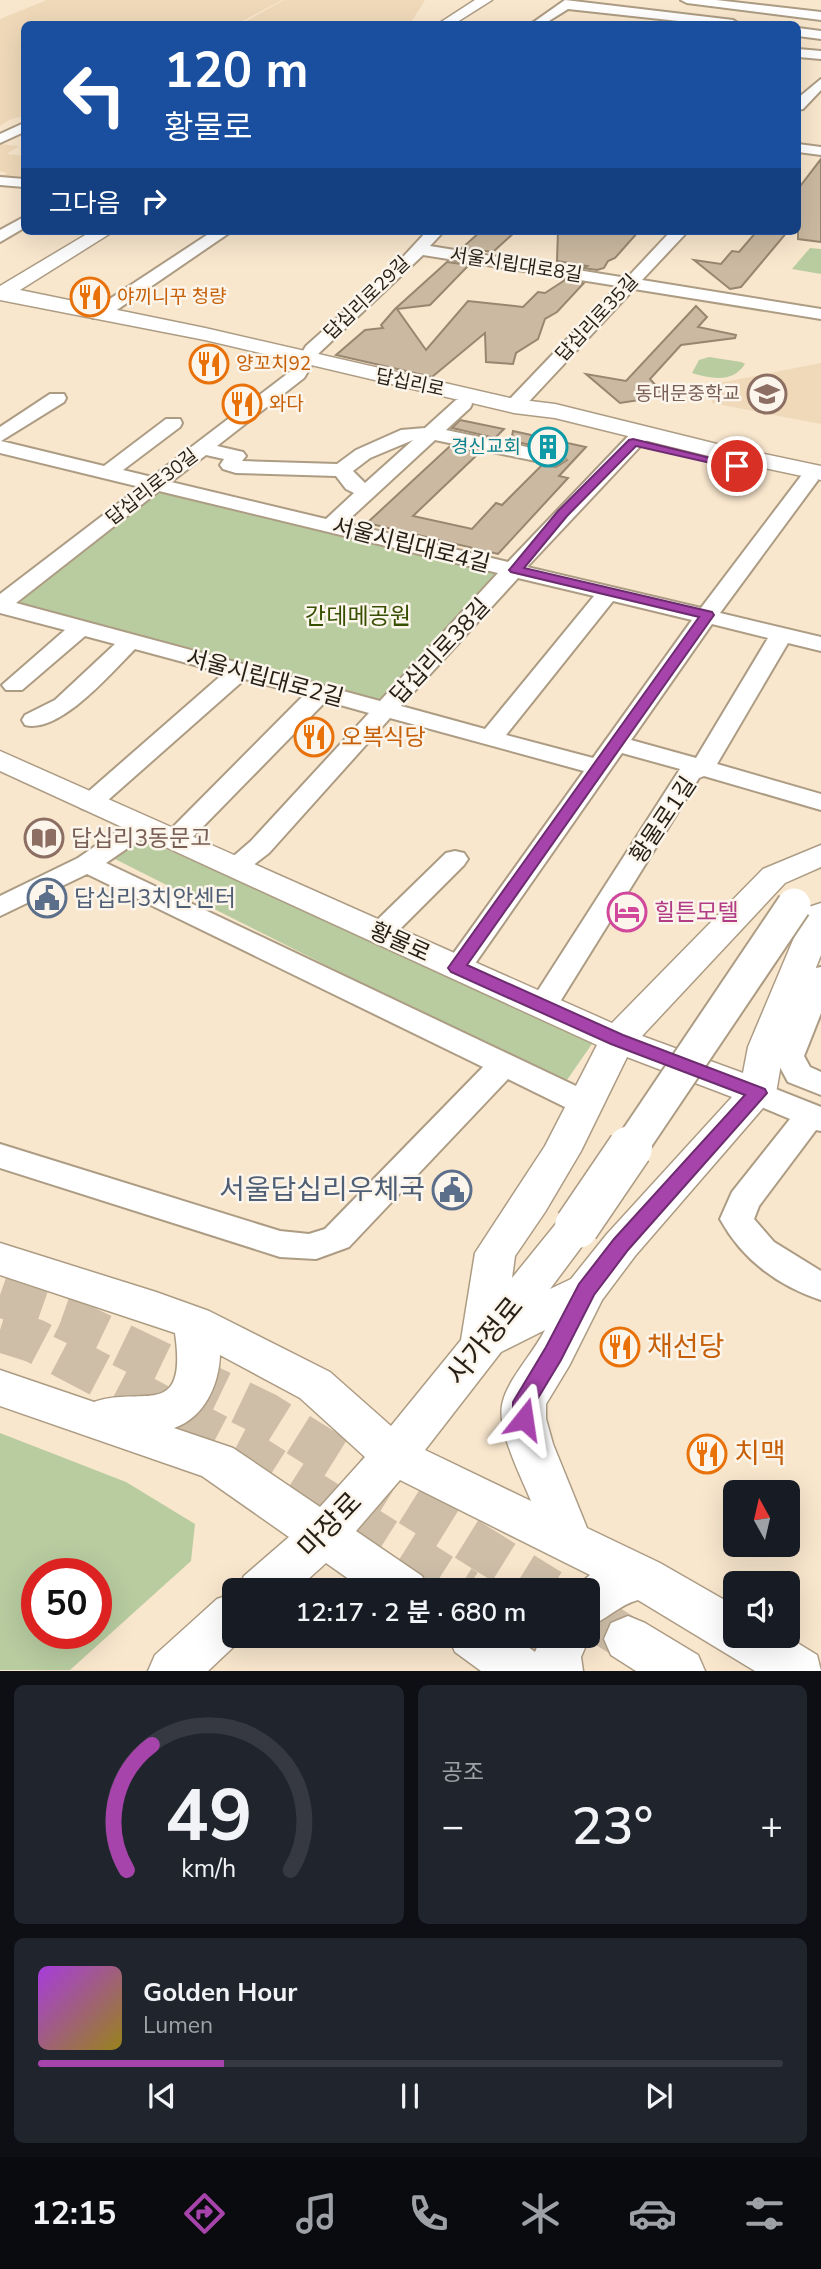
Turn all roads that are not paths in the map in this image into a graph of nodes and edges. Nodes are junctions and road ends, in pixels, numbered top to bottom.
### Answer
1 (485, 0) edge
2 (687, 0) edge
3 (570, 2) edge
4 (731, 2) edge
5 (654, 3) dead end
6 (639, 13) junction
7 (821, 16) edge
8 (450, 21) edge
9 (543, 21) edge
10 (692, 21) edge
11 (707, 21) edge
12 (801, 32) edge
13 (821, 35) edge
14 (801, 53) edge
15 (821, 55) edge
16 (21, 129) edge
17 (0, 141) edge
18 (21, 144) edge
19 (801, 148) edge
20 (821, 151) edge
21 (2, 183) edge
22 (21, 183) edge
23 (21, 224) edge
24 (98, 235) edge
25 (218, 235) edge
26 (432, 235) edge
27 (676, 235) edge
28 (0, 237) edge
29 (418, 249) junction
30 (630, 283) junction
31 (0, 295) edge
32 (99, 314) junction
33 (821, 314) edge
34 (305, 363) junction
35 (57, 398) dead end
36 (463, 404) junction
37 (514, 405) junction
38 (173, 423) dead end
39 (429, 435) junction
40 (0, 436) edge
41 (638, 437) junction
42 (0, 447) edge
43 (202, 448) junction
44 (555, 459) dead end
45 (342, 470) junction
46 (108, 472) junction
47 (817, 478) edge
48 (158, 484) junction
49 (368, 491) junction
50 (331, 526) junction
51 (515, 570) junction
52 (610, 592) junction
53 (0, 605) edge
54 (707, 615) junction
55 (80, 628) junction
56 (782, 634) junction
57 (130, 642) junction
58 (821, 644) edge
59 (239, 673) junction
60 (14, 685) dead end
61 (320, 693) junction
62 (384, 711) junction
63 (34, 720) dead end
64 (490, 738) junction
65 (616, 743) junction
66 (0, 760) edge
67 (599, 767) junction
68 (702, 768) junction
69 (821, 802) edge
70 (90, 803) junction
71 (142, 826) junction
72 (175, 840) junction
73 (821, 855) edge
74 (455, 859) dead end
75 (87, 864) junction
76 (821, 864) edge
77 (234, 867) junction
78 (0, 907) edge
79 (808, 909) edge
80 (380, 933) junction
81 (457, 968) junction
82 (821, 976) edge
83 (543, 1006) junction
84 (617, 1040) junction
85 (503, 1065) junction
86 (821, 1084) edge
87 (758, 1093) junction
88 (586, 1104) junction
89 (816, 1117) edge
90 (0, 1156) edge
91 (0, 1259) edge
92 (821, 1287) edge
93 (586, 1290) junction
94 (194, 1324) junction
95 (482, 1344) junction
96 (0, 1388) edge
97 (73, 1412) junction
98 (394, 1457) junction
99 (324, 1535) junction
100 (570, 1543) junction
101 (276, 1578) edge
102 (386, 1578) edge
103 (643, 1578) junction
104 (600, 1592) edge
105 (723, 1625) edge
106 (222, 1626) edge
107 (628, 1639) tunnel mouth
108 (489, 1648) edge
109 (561, 1648) edge
110 (762, 1648) edge
111 (172, 1671) edge
112 (522, 1671) edge
113 (558, 1671) edge
114 (681, 1671) edge
115 (800, 1671) edge

1 - 8 main road
2 - 4 street
2 - 6 street
3 - 6 street
3 - 9 street
4 - 7 street
4 - 11 street
5 - 6 street
6 - 10 street
12 - 13 street
14 - 15 street
16 - 17 street
17 - 18 street
19 - 20 street
21 - 22 street
23 - 28 street
24 - 31 main road
25 - 32 street
26 - 29 street, 답십리로29길
27 - 30 street, 답십리로35길
29 - 30 street, 서울시립대로8길
29 - 34 street, 답십리로29길
30 - 33 street, 서울시립대로8길
30 - 37 street, 답십리로35길
31 - 32 main road, 답십리로
31 - 34 main road, 답십리로
32 - 34 main road, 답십리로
34 - 36 main road, 답십리로
34 - 37 main road, 답십리로
34 - 43 street, 답십리로30길
35 - 40 street
36 - 39 street
36 - 41 main road, 답십리로
37 - 41 main road, 답십리로
38 - 46 street
39 - 44 street
39 - 45 street
39 - 49 street
41 - 47 main road, 답십리로
41 - 51 street, 답십리로38길
42 - 46 street, 서울시립대로4길
43 - 45 street
43 - 48 street, 답십리로30길
45 - 49 street
46 - 48 street, 서울시립대로4길
47 - 54 street
48 - 50 street, 서울시립대로4길
48 - 53 street, 답십리로30길
49 - 50 street
50 - 51 street, 서울시립대로4길
51 - 52 street, 서울시립대로4길
51 - 62 street, 답십리로38길
52 - 54 street, 서울시립대로4길
52 - 64 street
53 - 55 street, 서울시립대로2길
54 - 56 street, 서울시립대로4길
54 - 65 street
55 - 57 street, 서울시립대로2길
55 - 60 street
56 - 58 street, 서울시립대로4길
56 - 68 street, 황물로1길
57 - 59 street, 서울시립대로2길
57 - 63 street
59 - 61 street, 서울시립대로2길
59 - 70 street
61 - 62 street, 서울시립대로2길
61 - 72 street
62 - 64 street, 서울시립대로2길
62 - 77 street, 답십리로38길
64 - 67 street, 서울시립대로2길
65 - 67 street
65 - 68 street
66 - 70 main road, 황물로
67 - 81 street
68 - 69 street
68 - 83 street, 황물로1길
70 - 71 main road, 황물로
71 - 72 main road, 황물로
71 - 75 street
72 - 77 main road, 황물로
73 - 84 main road
74 - 80 street
75 - 78 street
75 - 85 street
76 - 79 main road
77 - 80 main road, 황물로
79 - 87 main road
79 - 95 main road, 사가정로, bridge
80 - 81 main road, 황물로
81 - 83 main road, 황물로
82 - 86 street
83 - 84 main road, 황물로
84 - 87 main road, 황물로
84 - 88 main road
85 - 88 street
85 - 90 street
87 - 89 street, 황물로
87 - 93 main road
88 - 95 main road
89 - 92 street
91 - 94 main road
93 - 95 main road
93 - 100 main road
94 - 97 main road
94 - 98 main road
95 - 98 main road, 사가정로
96 - 97 main road
97 - 99 main road
98 - 99 main road, 마장로
98 - 100 main road
99 - 101 main road, 마장로
99 - 102 main road
100 - 103 main road
103 - 104 main road
103 - 105 main road
106 - 111 main road
107 - 114 main road
108 - 112 main road
109 - 113 main road
110 - 115 main road

